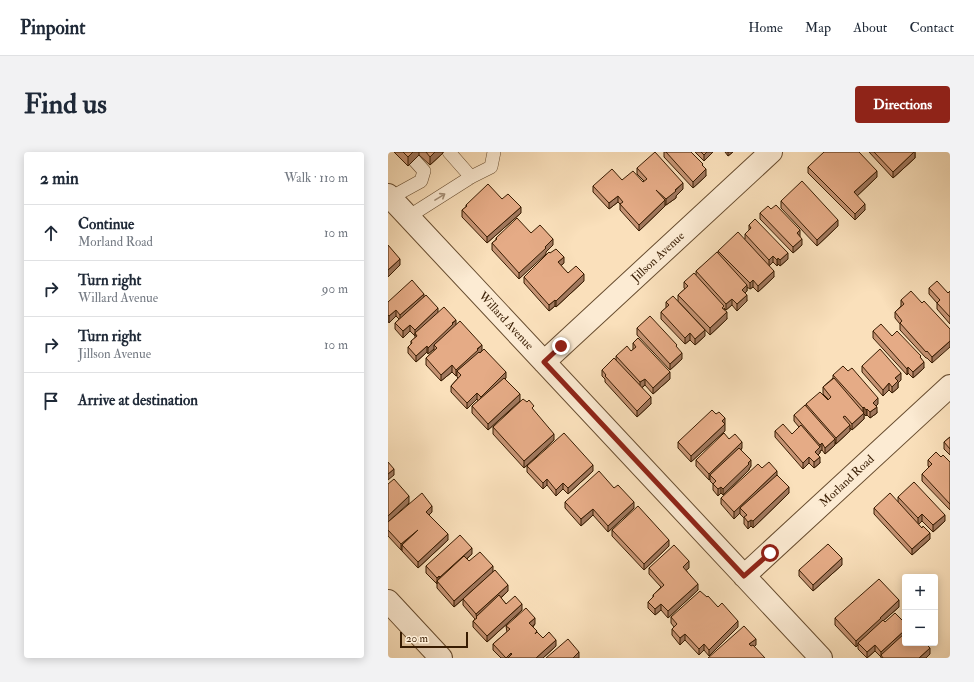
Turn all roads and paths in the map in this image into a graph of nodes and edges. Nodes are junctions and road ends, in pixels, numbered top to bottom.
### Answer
1 (407, 152) edge
2 (449, 152) edge
3 (494, 152) edge
4 (771, 152) edge
5 (471, 177) junction
6 (389, 197) edge
7 (408, 217) junction
8 (544, 362) junction
9 (950, 386) edge
10 (744, 576) junction
11 (388, 601) edge
12 (441, 658) edge
13 (821, 658) edge

1 - 6 lane
2 - 5 lane
3 - 5 lane
4 - 8 street, Jillson Avenue
7 -> 5 lane
6 - 7 street, Willard Avenue
7 - 8 street, Willard Avenue
8 - 10 street, Willard Avenue
9 - 10 street, Morland Road
10 - 13 street, Willard Avenue
11 - 12 street

